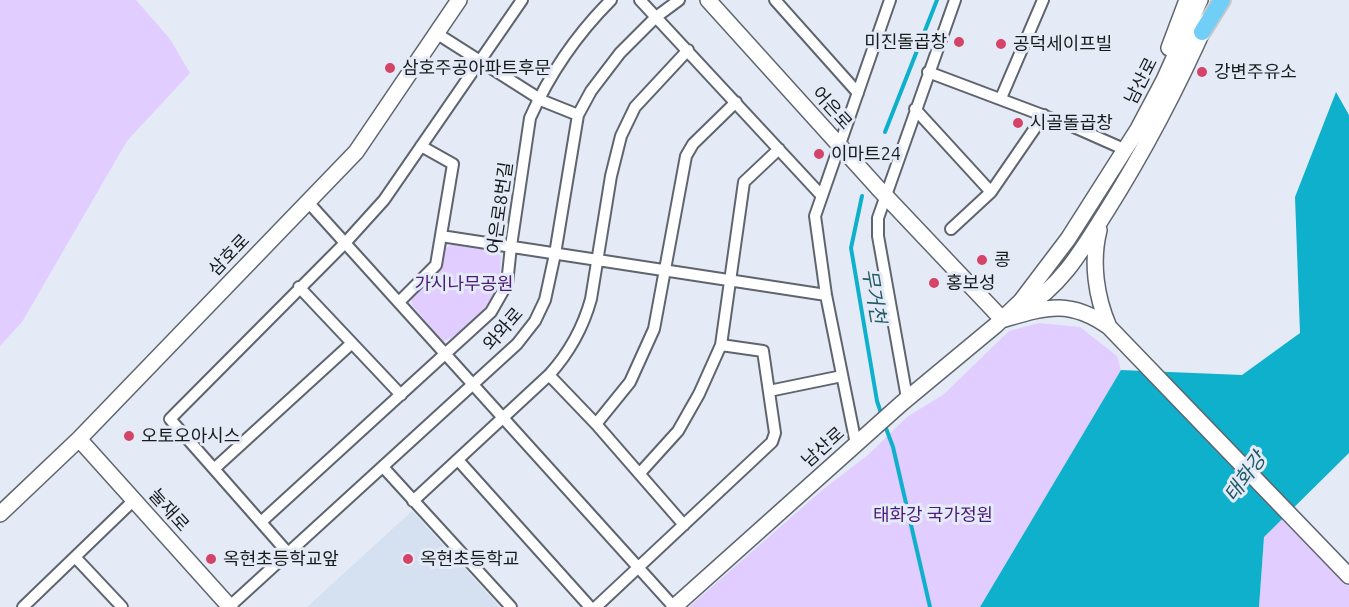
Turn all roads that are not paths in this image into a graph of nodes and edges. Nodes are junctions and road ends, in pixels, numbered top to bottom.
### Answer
1 (459, 0) edge
2 (522, 0) edge
3 (611, 0) edge
4 (640, 0) edge
5 (679, 0) edge
6 (708, 0) edge
7 (890, 0) edge
8 (955, 0) edge
9 (1042, 0) edge
10 (1187, 0) edge
11 (1200, 0) edge
12 (1215, 0) edge
13 (1222, 0) edge
14 (782, 2) edge
15 (656, 17) junction
16 (1202, 32) junction
17 (436, 33) junction
18 (688, 50) junction
19 (480, 60) junction
20 (928, 72) junction
21 (858, 93) junction
22 (539, 98) junction
23 (1001, 98) junction
24 (736, 102) junction
25 (915, 109) junction
26 (578, 115) junction
27 (1044, 115) junction
28 (421, 146) junction
29 (842, 148) junction
30 (779, 149) junction
31 (1126, 150) junction
32 (883, 192) junction
33 (991, 192) junction
34 (822, 196) junction
35 (308, 202) junction
36 (1104, 215) junction
37 (951, 229) dead end
38 (441, 236) junction
39 (346, 242) junction
40 (511, 246) junction
41 (555, 254) junction
42 (598, 260) junction
43 (1052, 263) junction
44 (664, 271) junction
45 (730, 281) junction
46 (299, 287) junction
47 (1046, 294) junction
48 (826, 295) junction
49 (399, 302) junction
50 (1069, 309) junction
51 (1002, 319) junction
52 (1108, 327) junction
53 (352, 343) junction
54 (721, 345) junction
55 (446, 354) junction
56 (549, 375) junction
57 (842, 376) junction
58 (473, 385) junction
59 (769, 391) junction
60 (401, 395) junction
61 (905, 400) junction
62 (503, 418) junction
63 (596, 424) junction
64 (79, 439) junction
65 (856, 444) junction
66 (458, 460) junction
67 (383, 467) junction
68 (214, 469) junction
69 (640, 473) junction
70 (134, 500) junction
71 (413, 501) junction
72 (0, 514) edge
73 (261, 522) junction
74 (684, 525) junction
75 (288, 553) junction
76 (75, 557) junction
77 (638, 568) junction
78 (1349, 576) edge
79 (23, 607) edge
80 (122, 607) edge
81 (229, 607) edge
82 (511, 607) edge
83 (590, 607) edge
84 (596, 607) edge
85 (674, 607) edge

1 - 17 main road, 삼호로
2 - 19 street
3 - 22 street, 어은로8번길
4 - 15 street
5 - 15 street, 와와로
6 - 29 main road, 어은로
7 - 21 street
8 - 20 street
9 - 23 street
10 - 31 main road
11 - 31 main road, 남산로
12 - 16 main road, 남산로
13 - 16 main road
14 - 21 street
15 - 18 street
15 - 26 street, 와와로
16 - 36 main road, 남산로
17 - 19 street
17 - 35 main road, 삼호로
18 - 24 street
18 - 42 street
19 - 22 street
19 - 28 street
20 - 23 street
20 - 25 street
21 - 29 street
22 - 26 street
22 - 40 street, 어은로8번길
23 - 27 street
24 - 30 street
24 - 44 street
25 - 32 street
25 - 33 street
26 - 41 street, 와와로
27 - 31 street
27 - 33 street
28 - 38 street
28 - 39 street
29 - 32 main road, 어은로
29 - 34 street
30 - 34 street
30 - 45 street
31 - 43 main road, 남산로
32 - 51 main road, 어은로
32 - 61 street
33 - 37 street
34 - 48 street
35 - 39 street
35 - 64 main road, 삼호로
36 - 47 main road, 남산로
36 - 52 main road
38 - 40 street
38 - 49 street
39 - 46 street
39 - 49 street
40 - 41 street
40 - 55 street, 어은로8번길
41 - 42 street
41 - 58 street, 와와로
42 - 44 street
42 - 56 street
43 - 47 main road
43 - 51 main road, 남산로
44 - 45 street
44 - 63 street
45 - 48 street
45 - 54 street
46 - 53 street
46 - 68 street
47 - 50 main road
47 - 51 main road, 남산로
48 - 57 street
49 - 55 street
50 - 51 main road
50 - 52 main road
51 - 61 main road, 남산로
52 - 78 main road
53 - 60 street
53 - 68 street
54 - 59 street
54 - 69 street
55 - 58 street
55 - 60 street, 어은로8번길
56 - 62 street
56 - 63 street
57 - 59 street
57 - 65 street
58 - 62 street
58 - 67 street, 와와로
59 - 74 street
60 - 73 street, 어은로8번길
61 - 65 main road, 남산로
62 - 66 street
62 - 77 street
63 - 69 street
64 - 70 main road, 눌재로
64 - 72 main road, 삼호로
65 - 85 main road, 남산로
66 - 71 street
66 - 83 street
67 - 71 street
67 - 75 street, 와와로
68 - 73 street
69 - 74 street
70 - 76 street
70 - 81 main road, 눌재로
71 - 82 street
73 - 75 street
74 - 77 street
75 - 81 street, 와와로
76 - 79 street
76 - 80 street
77 - 84 street
77 - 85 street

